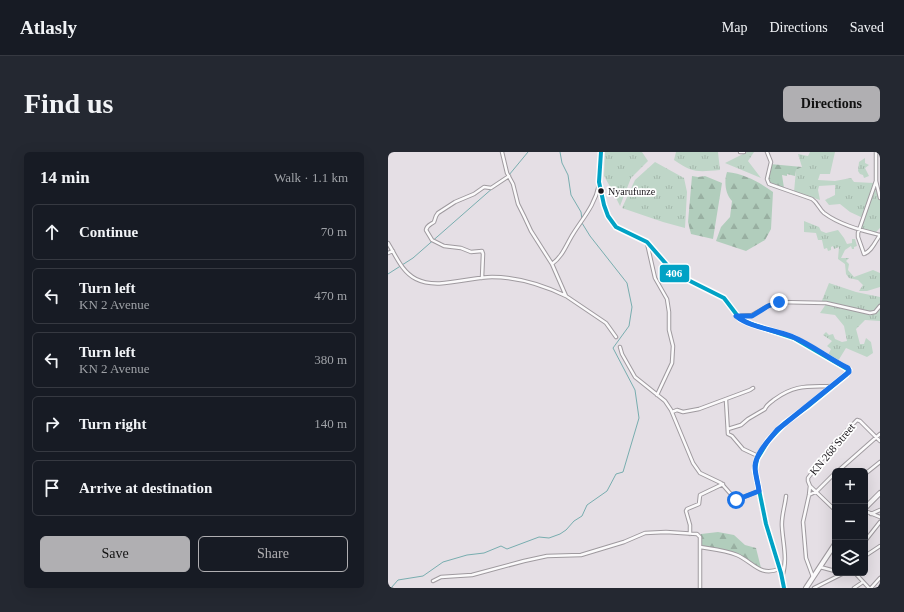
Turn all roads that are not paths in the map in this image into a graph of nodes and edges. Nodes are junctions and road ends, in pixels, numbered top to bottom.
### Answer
1 (502, 152) edge
2 (601, 152) edge
3 (740, 152) edge
4 (744, 152) edge
5 (767, 152) edge
6 (876, 152) edge
7 (509, 176) junction
8 (876, 181) junction
9 (599, 182) junction
10 (880, 197) edge
11 (859, 229) junction
12 (880, 235) edge
13 (647, 242) junction
14 (388, 243) edge
15 (393, 251) junction
16 (388, 253) edge
17 (552, 264) junction
18 (482, 278) junction
19 (566, 296) junction
20 (880, 306) edge
21 (736, 316) junction
22 (616, 337) dead end
23 (620, 347) dead end
24 (832, 386) junction
25 (753, 388) dead end
26 (657, 395) junction
27 (726, 400) junction
28 (672, 412) junction
29 (728, 429) junction
30 (880, 434) edge
31 (876, 438) junction
32 (880, 442) edge
33 (758, 456) junction
34 (880, 462) edge
35 (841, 468) edge
36 (868, 472) edge
37 (832, 476) edge
38 (723, 484) junction
39 (810, 486) junction
40 (759, 491) junction
41 (817, 492) junction
42 (880, 493) edge
43 (809, 495) junction
44 (786, 496) dead end
45 (868, 505) edge
46 (832, 507) edge
47 (880, 510) edge
48 (868, 512) edge
49 (871, 514) junction
50 (879, 517) edge
51 (880, 523) edge
52 (690, 534) junction
53 (866, 540) edge
54 (880, 546) edge
55 (700, 547) junction
56 (832, 548) edge
57 (868, 554) edge
58 (819, 567) junction
59 (779, 569) junction
60 (832, 570) edge
61 (838, 576) edge
62 (858, 576) edge
63 (782, 577) junction
64 (813, 577) junction
65 (880, 578) edge
66 (433, 581) dead end
67 (864, 582) junction
68 (700, 588) edge
69 (784, 588) edge
70 (806, 588) edge
71 (814, 588) edge
72 (854, 588) edge
73 (870, 588) edge

1 - 7 street
2 - 9 main road
3 - 4 street
5 - 11 street
6 - 8 street
7 - 17 street
7 - 18 street
8 - 10 street
8 - 11 street
9 - 13 main road
9 - 17 street
11 - 12 street
11 - 12 street
13 - 21 main road
13 - 26 street
14 - 15 street
15 - 16 street
15 - 18 street
17 - 19 street
18 - 19 street
19 - 22 street
20 - 21 street
21 - 24 main road
23 - 26 street
24 - 29 street
24 - 33 main road
25 - 27 street
26 - 28 street
27 - 28 street
27 - 29 street
28 - 38 street
29 - 33 street
30 - 31 street
31 - 32 street, KN 268 Street
31 - 35 street
31 - 39 street, KN 268 Street
33 - 40 main road
34 - 36 street
37 - 41 street
38 - 40 street
38 - 52 street
39 - 41 street
39 - 43 street
40 - 59 main road
41 - 43 street
41 - 46 street
42 - 45 main road
43 - 64 street
44 - 63 street
47 - 49 street
48 - 49 street
49 - 50 street
50 - 51 street
51 - 53 street
52 - 55 street
52 - 66 street
54 - 57 street
55 - 59 street
55 - 68 street
56 - 58 main road
58 - 60 street
58 - 64 main road
59 - 63 main road
61 - 71 street
62 - 67 street
63 - 69 main road
64 - 70 main road
65 - 73 street
67 - 72 street
67 - 73 street

